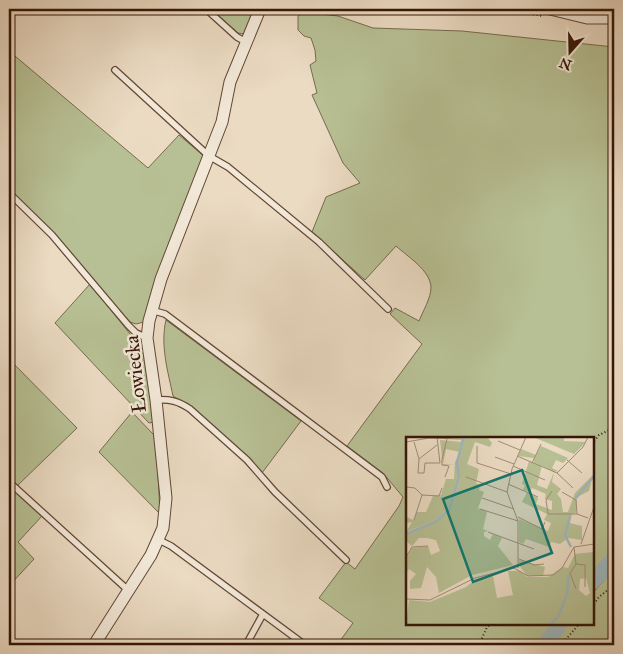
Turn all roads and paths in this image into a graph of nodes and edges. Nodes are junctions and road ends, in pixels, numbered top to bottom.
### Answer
1 (206, 9) edge
2 (260, 9) edge
3 (460, 9) edge
4 (549, 13) edge
5 (614, 18) edge
6 (246, 42) junction
7 (115, 70) dead end
8 (209, 156) junction
9 (9, 193) edge
10 (388, 309) dead end
11 (151, 310) junction
12 (147, 338) junction
13 (156, 400) junction
14 (614, 428) edge
15 (593, 443) edge
16 (9, 482) edge
17 (387, 487) dead end
18 (159, 540) junction
19 (346, 560) dead end
20 (614, 585) edge
21 (128, 591) junction
22 (593, 606) edge
23 (263, 614) junction
24 (491, 624) edge
25 (579, 624) edge
26 (94, 645) edge
27 (246, 645) edge
28 (305, 645) edge
29 (479, 645) edge
30 (561, 645) edge

1 - 6 lane
2 - 6 street, Łowiecka
3 - 4 path
4 - 5 street
6 - 8 street, Łowiecka
7 - 8 lane
8 - 10 lane
8 - 11 street, Łowiecka
9 - 12 lane
11 - 12 street, Łowiecka
11 - 17 lane
12 - 13 street, Łowiecka
13 - 18 street, Łowiecka
13 - 19 lane
14 - 15 path
16 - 21 lane
18 - 21 street, Łowiecka
18 - 23 lane
20 - 22 path
21 - 26 street, Łowiecka
23 - 27 lane
23 - 28 lane
24 - 29 path
25 - 30 path

